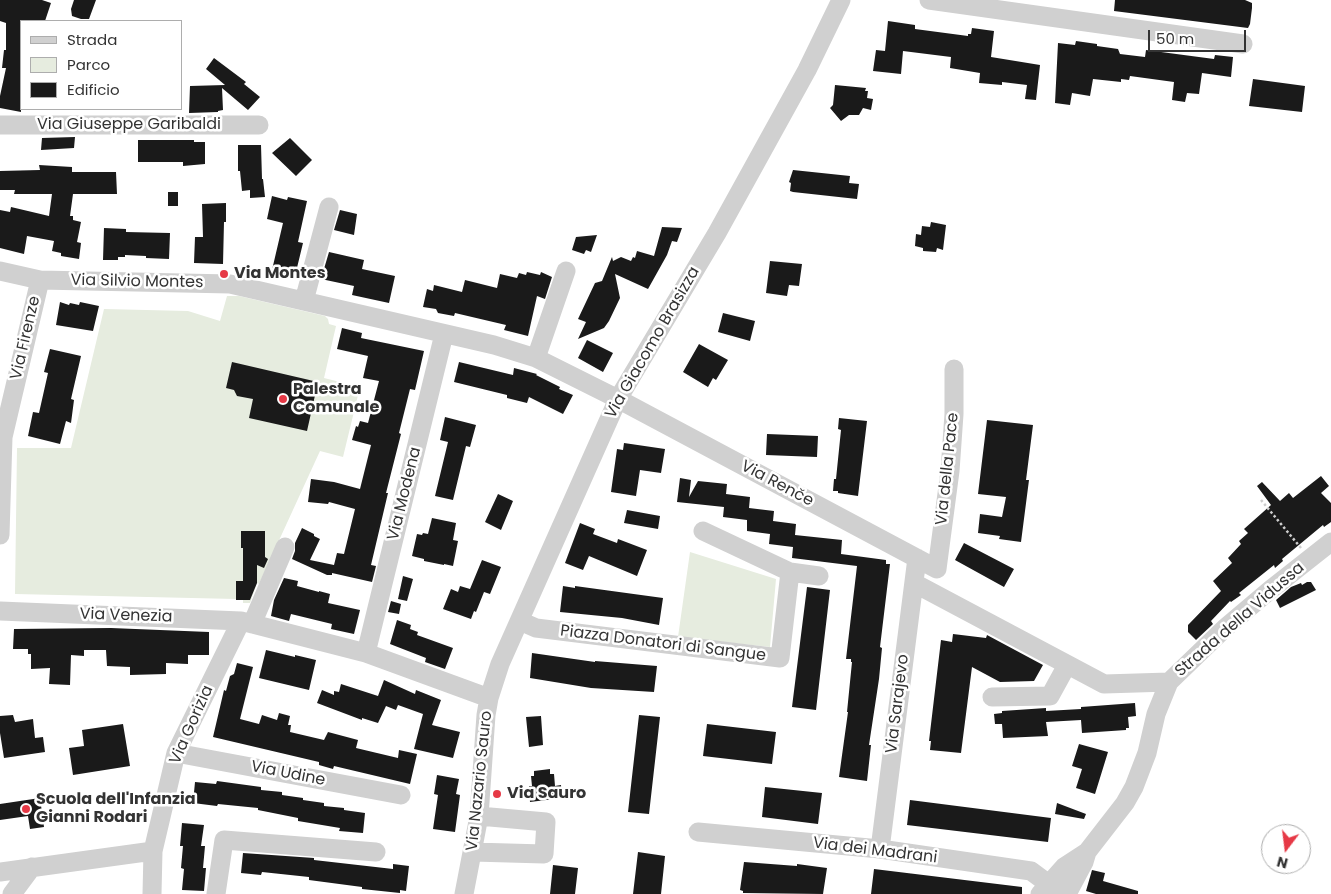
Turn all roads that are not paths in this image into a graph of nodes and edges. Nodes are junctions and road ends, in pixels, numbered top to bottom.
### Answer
1 (842, 0) edge
2 (928, 0) edge
3 (1244, 44) dead end
4 (0, 125) edge
5 (259, 125) dead end
6 (329, 207) dead end
7 (0, 271) edge
8 (566, 271) dead end
9 (40, 280) junction
10 (304, 301) junction
11 (444, 334) junction
12 (536, 358) junction
13 (954, 369) dead end
14 (6, 396) edge
15 (618, 399) junction
16 (703, 531) dead end
17 (0, 535) edge
18 (1331, 542) edge
19 (285, 547) dead end
20 (917, 558) junction
21 (937, 569) joint
22 (790, 572) junction
23 (819, 576) dead end
24 (914, 583) junction
25 (0, 611) edge
26 (520, 621) junction
27 (246, 623) junction
28 (366, 653) junction
29 (1067, 665) junction
30 (1169, 682) junction
31 (992, 697) dead end
32 (489, 698) junction
33 (176, 753) junction
34 (401, 795) dead end
35 (479, 816) junction
36 (698, 832) dead end
37 (880, 850) junction
38 (153, 852) junction
39 (376, 852) dead end
40 (473, 852) junction
41 (1087, 852) junction
42 (32, 867) junction
43 (0, 872) edge
44 (1050, 890) edge
45 (12, 894) edge
46 (152, 894) edge
47 (216, 894) edge
48 (464, 894) edge
49 (1067, 894) edge

1 - 15 street, Via Giacomo Brasizza
2 - 3 street
4 - 5 street, Via Giuseppe Garibaldi
6 - 10 street
7 - 9 street, Via Silvio Montes
8 - 12 street
9 - 10 street, Via Silvio Montes
9 - 14 street, Via Firenze
10 - 11 street, Via Silvio Montes
11 - 12 street, Via Silvio Montes
11 - 28 street, Via Modena
12 - 15 street, Via Silvio Montes
13 - 21 street, Via della Pace
14 - 17 street, Via Firenze
15 - 20 street, Via Renče
15 - 26 street, Via Giacomo Brasizza
16 - 22 street
18 - 30 street, Strada della Vidussa
19 - 27 street
20 - 21 street, Via Renče
20 - 24 street, Via Sarajevo
22 - 23 street
22 - 26 street, Piazza Donatori di Sangue
24 - 29 street
24 - 37 street, Via Sarajevo
25 - 27 street, Via Venezia
26 - 32 street, Via Giacomo Brasizza
27 - 28 street, Via Venezia
27 - 33 street, Via Gorizia
28 - 32 street, Via Venezia
29 - 30 street
29 - 31 street
30 - 41 street, Strada della Vidussa
32 - 35 street, Via Nazario Sauro
33 - 34 street, Via Udine
33 - 38 street, Via Gorizia
35 - 40 street, Via Nazario Sauro
35 - 40 street
36 - 37 street, Via dei Madrani
37 - 44 street, Via dei Madrani
38 - 42 street
38 - 46 street, Via Gorizia
39 - 47 street
40 - 48 street, Via Nazario Sauro
41 - 44 street
41 - 49 street, Strada della Vidussa
42 - 43 street
42 - 45 street

